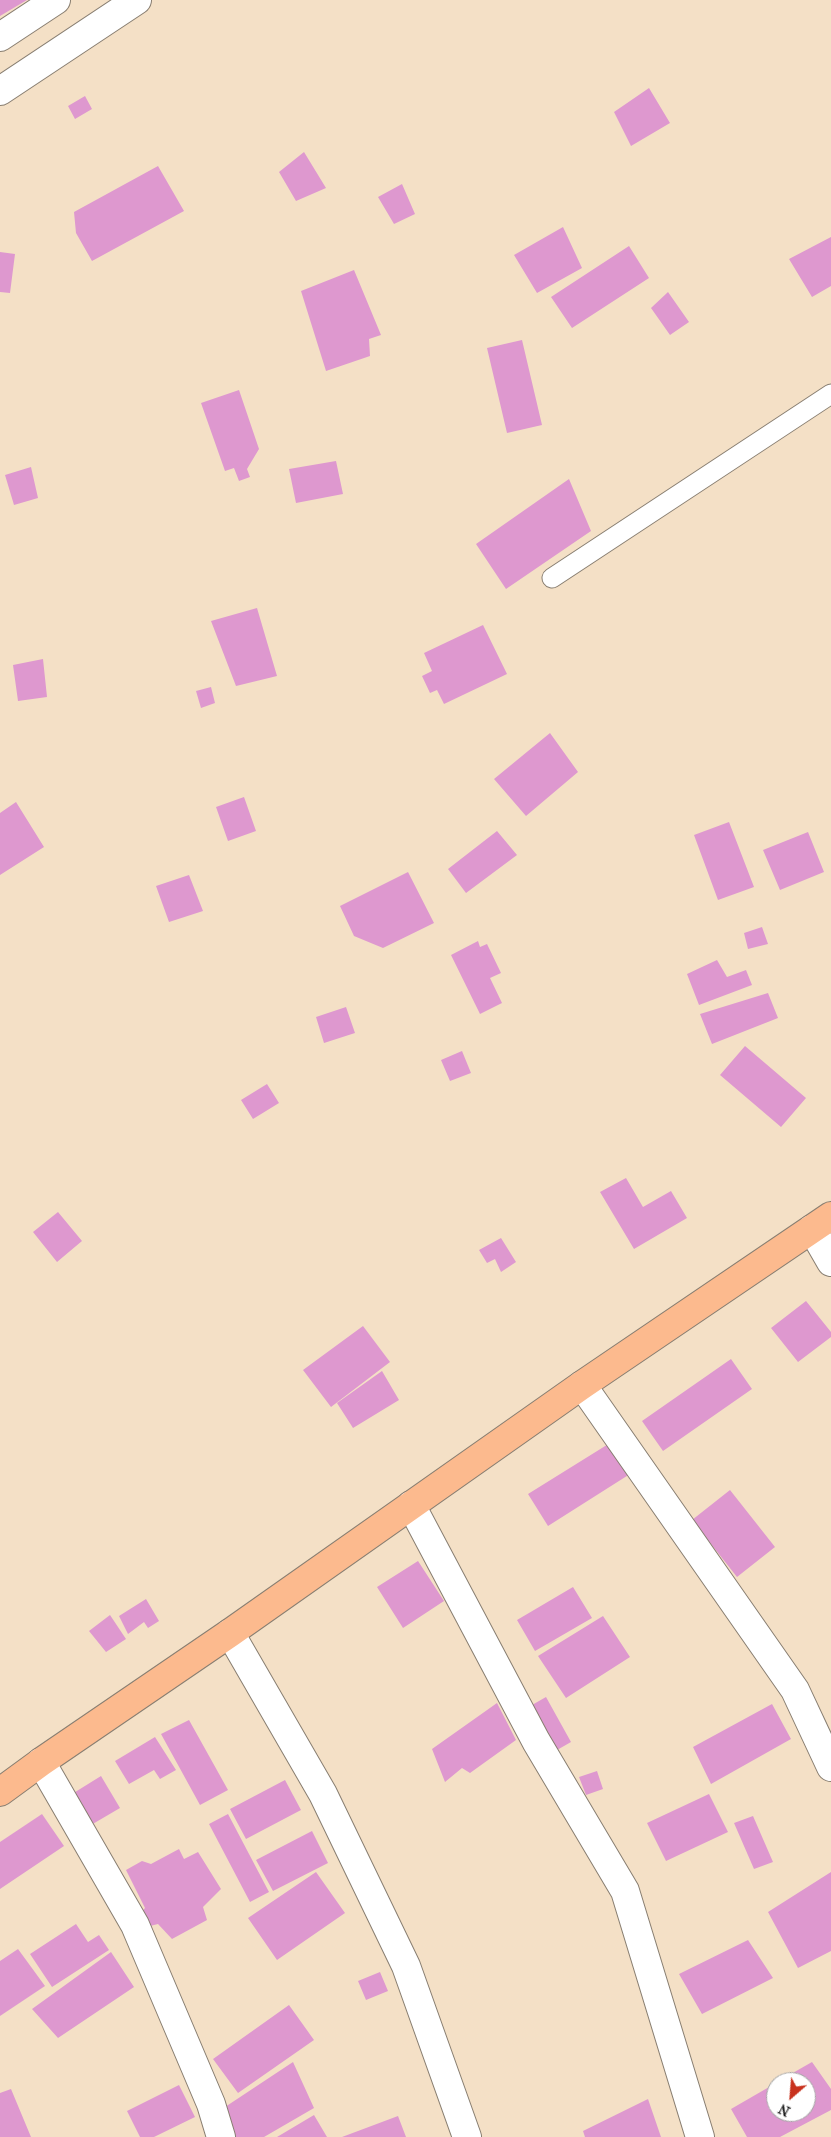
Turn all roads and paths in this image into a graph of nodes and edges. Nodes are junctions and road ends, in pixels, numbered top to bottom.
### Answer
1 (56, 0) edge
2 (137, 0) edge
3 (0, 38) edge
4 (0, 91) edge
5 (831, 394) edge
6 (552, 578) dead end
7 (822, 1223) edge
8 (831, 1262) edge
9 (582, 1385) junction
10 (411, 1505) junction
11 (230, 1633) junction
12 (41, 1762) junction
13 (831, 1767) edge
14 (0, 1792) edge
15 (221, 2137) edge
16 (467, 2137) edge
17 (700, 2137) edge

1 - 3 street
2 - 4 street
5 - 6 lane
7 - 8 street
7 - 9 highway
9 - 10 highway
9 - 13 street
10 - 11 highway
10 - 17 street
11 - 12 highway
11 - 16 street
12 - 14 highway
12 - 15 street

